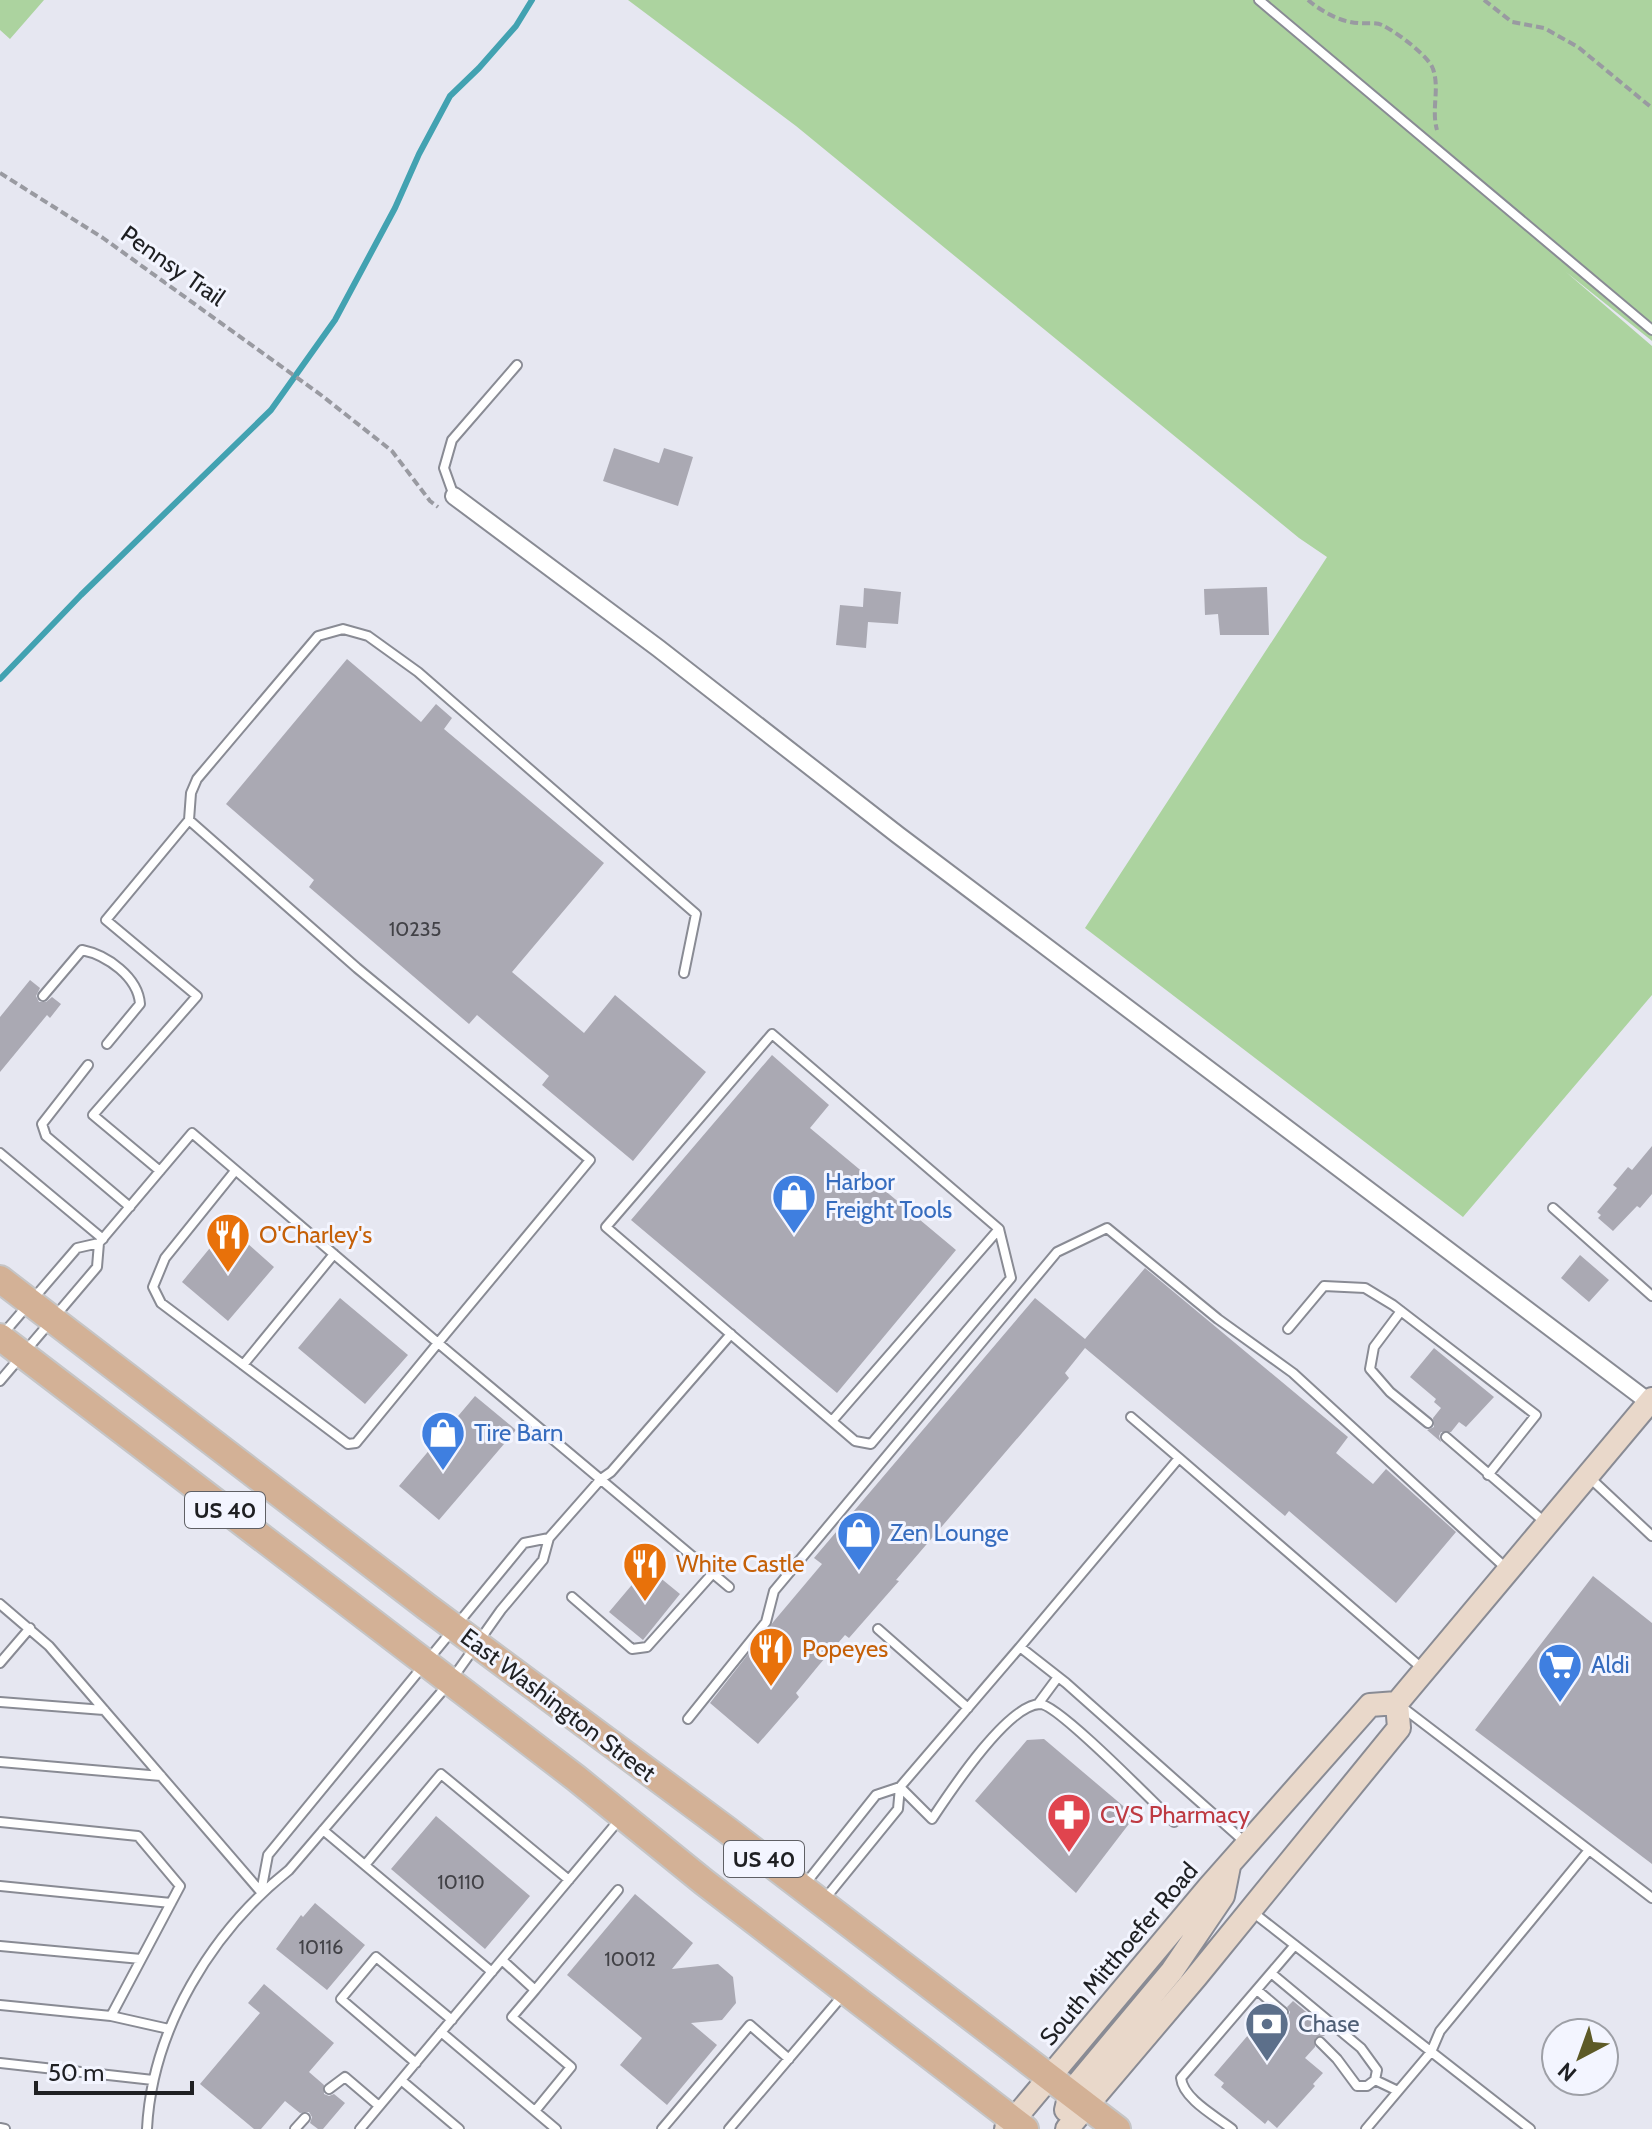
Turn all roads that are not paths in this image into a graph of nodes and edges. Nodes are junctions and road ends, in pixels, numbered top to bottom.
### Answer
1 (1259, 0) edge
2 (1652, 330) edge
3 (517, 365) dead end
4 (454, 496) joint
5 (189, 820) junction
6 (684, 973) dead end
7 (43, 996) dead end
8 (107, 1044) dead end
9 (88, 1065) dead end
10 (0, 1153) edge
11 (160, 1171) junction
12 (235, 1171) junction
13 (130, 1207) junction
14 (1553, 1208) dead end
15 (999, 1229) junction
16 (101, 1241) junction
17 (334, 1254) junction
18 (0, 1279) edge
19 (1652, 1296) edge
20 (31, 1303) junction
21 (1401, 1311) junction
22 (53, 1319) junction
23 (1288, 1329) dead end
24 (731, 1334) junction
25 (0, 1338) edge
26 (438, 1343) junction
27 (23, 1354) junction
28 (243, 1365) junction
29 (0, 1381) edge
30 (1651, 1401) edge
31 (1131, 1417) dead end
32 (832, 1421) junction
33 (1428, 1423) dead end
34 (1446, 1437) dead end
35 (1179, 1458) junction
36 (1488, 1475) junction
37 (1588, 1476) junction
38 (601, 1479) junction
39 (1547, 1525) junction
40 (1652, 1536) edge
41 (549, 1538) junction
42 (1509, 1571) junction
43 (713, 1573) junction
44 (729, 1587) dead end
45 (572, 1597) dead end
46 (0, 1604) edge
47 (453, 1627) junction
48 (30, 1628) junction
49 (878, 1629) dead end
50 (476, 1644) junction
51 (1020, 1647) junction
52 (424, 1662) junction
53 (0, 1663) edge
54 (1425, 1671) junction
55 (1058, 1677) junction
56 (450, 1682) junction
57 (0, 1702) edge
58 (1397, 1703) junction
59 (1038, 1704) junction
60 (968, 1708) junction
61 (104, 1710) junction
62 (688, 1719) dead end
63 (0, 1762) edge
64 (161, 1776) junction
65 (900, 1787) junction
66 (623, 1816) junction
67 (0, 1822) edge
68 (1174, 1822) dead end
69 (323, 1830) junction
70 (1247, 1844) junction
71 (1589, 1850) junction
72 (365, 1865) junction
73 (1229, 1865) junction
74 (569, 1880) junction
75 (0, 1886) edge
76 (618, 1890) dead end
77 (261, 1892) junction
78 (812, 1895) junction
79 (1652, 1898) edge
80 (171, 1903) junction
81 (1250, 1910) junction
82 (1295, 1945) junction
83 (0, 1946) edge
84 (141, 1959) junction
85 (502, 1960) junction
86 (492, 1972) junction
87 (1271, 1973) junction
88 (535, 1990) junction
89 (1257, 1990) junction
90 (846, 1992) junction
91 (0, 2005) edge
92 (1283, 2012) dead end
93 (111, 2016) junction
94 (452, 2020) junction
95 (169, 2029) junction
96 (441, 2032) junction
97 (1320, 2042) dead end
98 (1431, 2052) junction
99 (789, 2059) junction
100 (0, 2063) edge
101 (416, 2063) junction
102 (1049, 2077) junction
103 (153, 2080) junction
104 (401, 2080) junction
105 (1375, 2080) junction
106 (329, 2089) dead end
107 (1398, 2091) junction
108 (1079, 2100) junction
109 (379, 2106) junction
110 (535, 2111) junction
111 (305, 2118) dead end
112 (1015, 2126) edge
113 (1068, 2128) edge
114 (147, 2129) edge
115 (295, 2129) edge
116 (360, 2129) edge
117 (459, 2129) edge
118 (556, 2129) edge
119 (662, 2129) edge
120 (729, 2129) edge
121 (1117, 2129) edge
122 (1232, 2129) edge
123 (1366, 2129) edge
124 (1530, 2129) edge

1 - 2 lane
3 - 4 lane
4 - 30 street
5 - 6 lane
5 - 11 lane
5 - 26 lane
7 - 8 lane
9 - 13 lane
10 - 16 lane
11 - 12 lane
11 - 13 lane
12 - 17 lane
12 - 28 lane
13 - 16 lane
14 - 19 lane
15 - 24 lane
15 - 32 lane
15 - 32 lane
16 - 20 lane
16 - 22 lane
17 - 26 lane
17 - 28 lane
18 - 20 main road, East Washington Street / US 40
20 - 22 main road, East Washington Street / US 40
20 - 25 lane
21 - 23 lane
21 - 33 lane
21 - 36 lane
22 - 27 lane
22 - 47 main road, East Washington Street / US 40
24 - 32 lane
24 - 38 lane
25 - 27 main road, East Washington Street / US 40
26 - 28 lane
26 - 38 lane
27 - 29 lane
27 - 52 main road, East Washington Street / US 40
30 - 37 main road
31 - 35 lane
34 - 36 lane
35 - 51 lane
35 - 54 lane
36 - 39 lane
37 - 39 main road
37 - 40 lane
38 - 41 lane
38 - 43 lane
39 - 42 main road
41 - 47 lane
41 - 50 lane
42 - 54 main road
42 - 62 lane
43 - 44 lane
43 - 45 lane
46 - 48 lane
47 - 50 main road, East Washington Street / US 40
47 - 52 lane
48 - 53 lane
48 - 61 lane
49 - 60 lane
50 - 56 lane
50 - 78 main road, East Washington Street / US 40
51 - 55 lane
51 - 60 lane
52 - 56 main road, East Washington Street / US 40
52 - 77 lane
54 - 58 main road
55 - 59 lane
55 - 70 lane
56 - 66 main road, East Washington Street / US 40
56 - 69 lane
57 - 61 lane
58 - 70 main road, South Mitthoefer Road
58 - 71 lane
58 - 81 main road
59 - 65 lane
59 - 68 lane
60 - 65 lane
61 - 64 lane
63 - 64 lane
64 - 77 lane
65 - 78 lane
65 - 78 lane
66 - 74 lane
66 - 90 main road, East Washington Street / US 40
67 - 80 lane
69 - 72 lane
69 - 77 lane
70 - 73 main road, South Mitthoefer Road
71 - 79 lane
71 - 98 lane
72 - 74 lane
72 - 86 lane
73 - 102 main road, South Mitthoefer Road
73 - 108 main road
74 - 85 lane
75 - 80 lane
76 - 88 lane
77 - 95 lane
78 - 102 main road, East Washington Street / US 40
80 - 84 lane
81 - 82 lane
81 - 108 main road
82 - 87 lane
82 - 98 lane
83 - 84 lane
84 - 93 lane
85 - 86 lane
85 - 88 lane
86 - 94 lane
87 - 89 lane
87 - 105 lane
88 - 110 lane
89 - 92 lane
89 - 122 lane
90 - 99 lane
90 - 112 main road, East Washington Street / US 40
91 - 93 lane
93 - 95 lane
94 - 96 lane
94 - 101 lane
95 - 103 lane
96 - 101 lane
96 - 110 lane
97 - 105 lane
98 - 107 lane
98 - 124 lane
99 - 119 lane
99 - 120 lane
100 - 103 lane
101 - 104 lane
102 - 108 main road, East Washington Street / US 40
102 - 112 main road, South Mitthoefer Road
103 - 114 lane
104 - 109 lane
104 - 117 lane
105 - 107 lane
106 - 109 lane
107 - 123 lane
108 - 113 main road
108 - 121 main road, East Washington Street / US 40
109 - 116 lane
110 - 118 lane
111 - 115 lane

